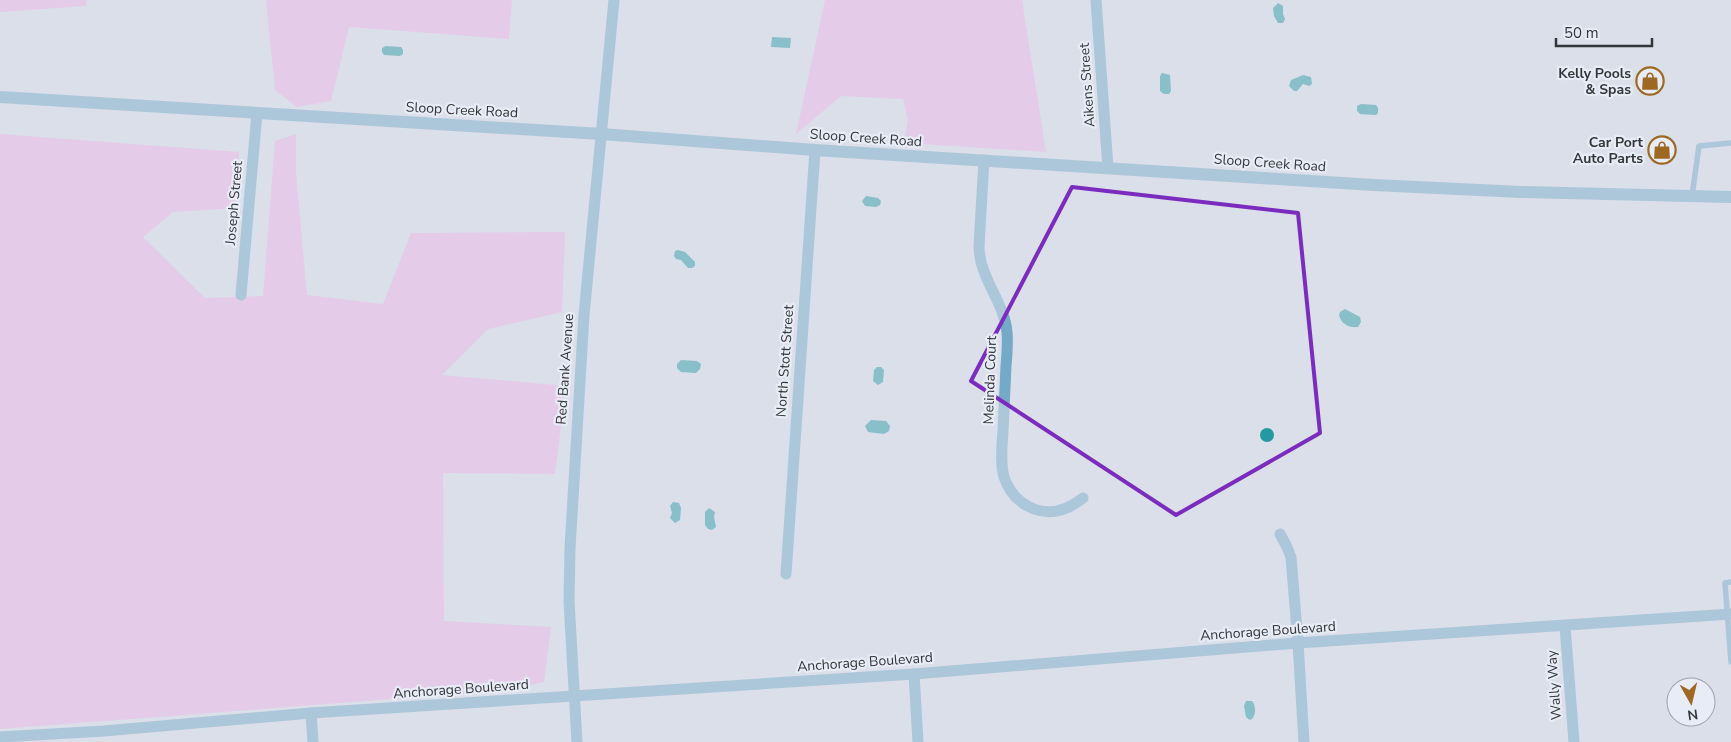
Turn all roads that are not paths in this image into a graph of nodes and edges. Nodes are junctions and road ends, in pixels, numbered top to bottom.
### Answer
1 (614, 0) edge
2 (1096, 0) edge
3 (0, 97) edge
4 (257, 113) junction
5 (601, 134) junction
6 (1731, 143) edge
7 (815, 150) junction
8 (984, 160) junction
9 (1108, 168) junction
10 (1692, 196) junction
11 (1731, 197) edge
12 (241, 295) dead end
13 (1084, 498) dead end
14 (1280, 534) dead end
15 (786, 574) dead end
16 (1731, 582) edge
17 (1729, 614) edge
18 (1565, 626) junction
19 (1298, 643) junction
20 (1731, 662) edge
21 (914, 674) junction
22 (574, 696) junction
23 (311, 713) junction
24 (104, 736) edge
25 (0, 737) edge
26 (313, 742) edge
27 (577, 742) edge
28 (918, 742) edge
29 (1304, 742) edge
30 (1574, 742) edge

1 - 5 street, Red Bank Avenue
2 - 9 street, Aikens Street
3 - 4 street, Sloop Creek Road
4 - 5 street, Sloop Creek Road
4 - 12 street, Joseph Street
5 - 7 street, Sloop Creek Road
5 - 22 street, Red Bank Avenue
6 - 10 lane
7 - 8 street, Sloop Creek Road
7 - 15 street, North Stott Street
8 - 9 street, Sloop Creek Road
8 - 13 street, Melinda Court
9 - 10 street, Sloop Creek Road
10 - 11 street, Sloop Creek Road
14 - 19 street
16 - 17 lane
17 - 18 street, Anchorage Boulevard
17 - 20 lane
18 - 19 street, Anchorage Boulevard
18 - 30 street, Wally Way
19 - 21 street, Anchorage Boulevard
19 - 29 street
21 - 22 street, Anchorage Boulevard
21 - 28 street
22 - 23 street, Anchorage Boulevard
22 - 27 street, Red Bank Avenue
23 - 24 street, Anchorage Boulevard
23 - 26 street
24 - 25 street, Anchorage Boulevard

